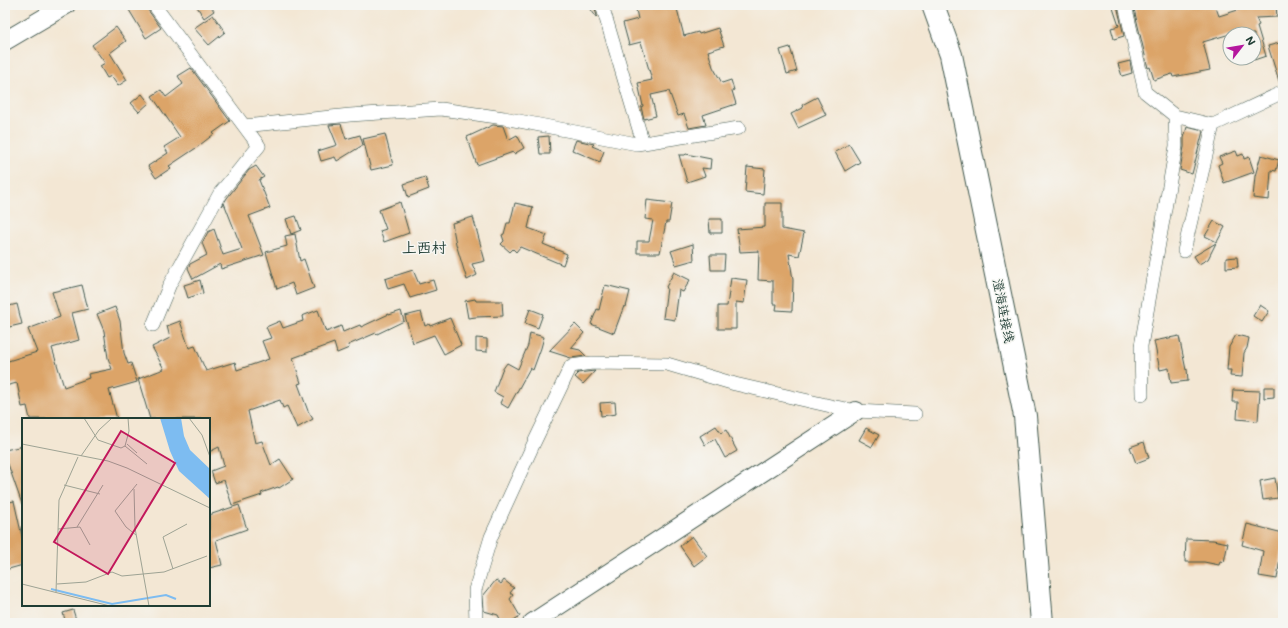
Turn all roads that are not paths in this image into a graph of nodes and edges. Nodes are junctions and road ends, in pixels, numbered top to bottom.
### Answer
1 (66, 5) edge
2 (154, 5) edge
3 (602, 5) edge
4 (934, 5) edge
5 (947, 5) edge
6 (1125, 5) edge
7 (5, 41) edge
8 (1283, 92) edge
9 (1174, 116) junction
10 (1213, 125) junction
11 (244, 126) junction
12 (739, 128) dead end
13 (643, 143) junction
14 (1184, 251) dead end
15 (154, 325) dead end
16 (1142, 395) dead end
17 (856, 411) junction
18 (915, 414) dead end
19 (476, 623) edge
20 (532, 623) edge
21 (1042, 623) edge
22 (1057, 623) edge

1 - 7 street
2 - 11 street
3 - 13 street
4 - 21 highway, 澄海连接线
5 - 22 highway, 澄海连接线
6 - 9 street
8 - 10 street
9 - 10 street
9 - 16 street
10 - 14 street
11 - 13 street
11 - 15 street
12 - 13 street
17 - 18 street
17 - 19 street
17 - 20 street

